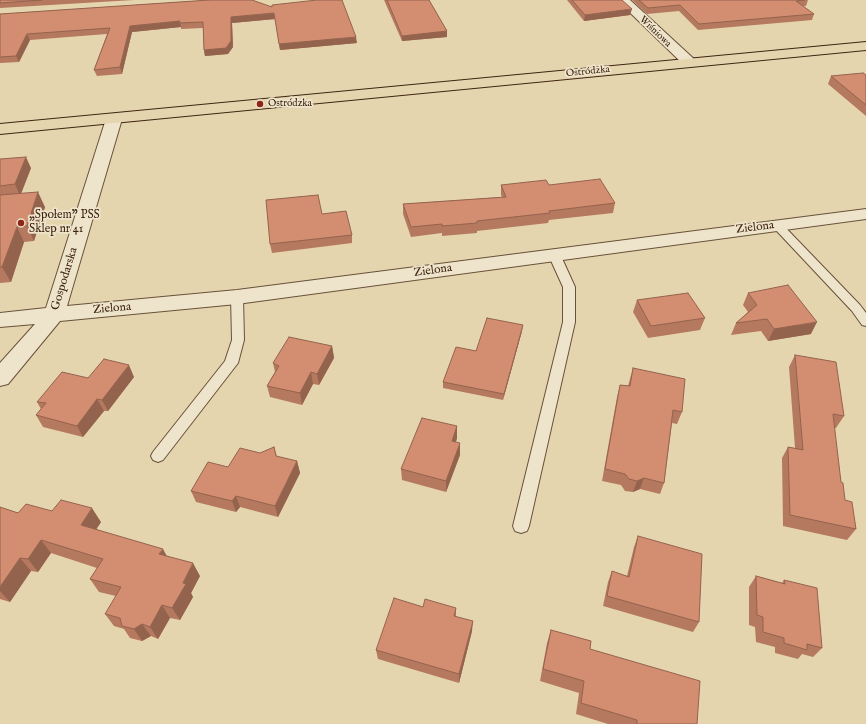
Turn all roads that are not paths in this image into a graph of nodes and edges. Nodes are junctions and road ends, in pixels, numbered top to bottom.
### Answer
1 (623, 0) edge
2 (866, 46) edge
3 (689, 62) junction
4 (114, 118) junction
5 (0, 129) edge
6 (866, 214) edge
7 (777, 225) junction
8 (554, 254) junction
9 (237, 297) junction
10 (54, 314) junction
11 (0, 320) edge
12 (866, 322) edge
13 (0, 378) edge
14 (158, 456) dead end
15 (521, 526) dead end

1 - 3 street, Wiśniowa
2 - 3 main road, Ostródzka
3 - 4 main road, Ostródzka
4 - 5 main road, Ostródzka
4 - 10 street, Gospodarska
6 - 7 street, Zielona
7 - 8 street, Zielona
7 - 12 lane
8 - 9 street, Zielona
8 - 15 lane
9 - 10 street, Zielona
9 - 14 lane
10 - 11 street, Zielona
10 - 13 street, Gospodarska

